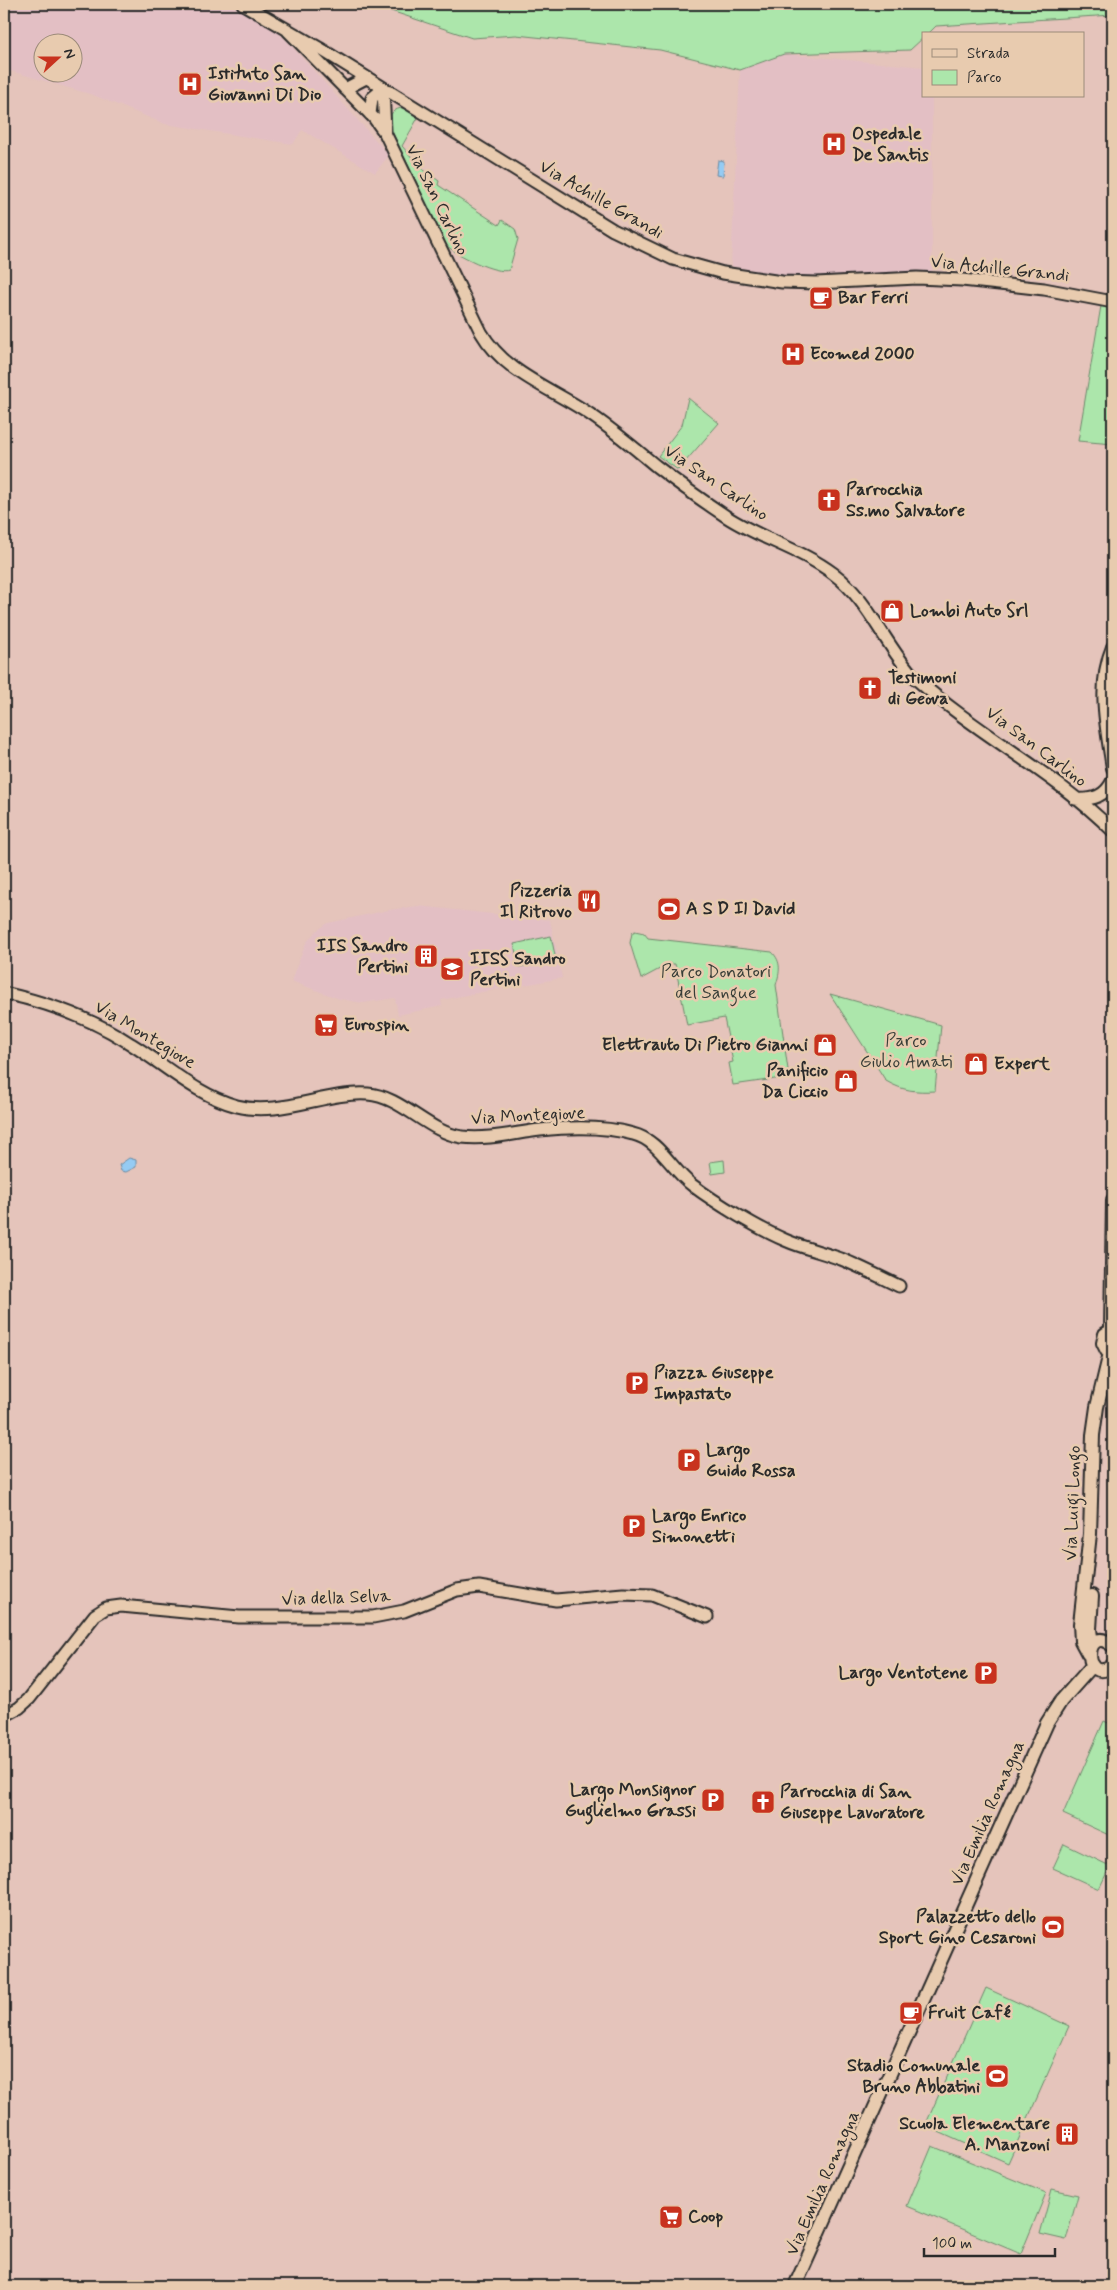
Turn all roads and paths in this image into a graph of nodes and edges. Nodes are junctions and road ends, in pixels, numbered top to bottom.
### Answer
1 (243, 4) edge
2 (288, 30) junction
3 (366, 78) junction
4 (345, 89) junction
5 (383, 89) junction
6 (406, 103) junction
7 (370, 114) junction
8 (384, 119) junction
9 (385, 133) junction
10 (1113, 302) edge
11 (1113, 647) edge
12 (1113, 768) edge
13 (1113, 780) edge
14 (1075, 799) junction
15 (1113, 832) edge
16 (4, 994) edge
17 (1113, 1200) edge
18 (899, 1286) dead end
19 (1112, 1330) edge
20 (1112, 1353) edge
21 (1113, 1373) edge
22 (707, 1617) dead end
23 (1113, 1646) edge
24 (1091, 1655) junction
25 (1113, 1665) edge
26 (4, 1716) edge
27 (795, 2286) edge

1 - 2 street
2 - 3 street, Via Achille Grandi
2 - 4 street, Via San Carlino
3 - 4 street
3 - 5 street, Via Achille Grandi
4 - 7 street, Via San Carlino
5 - 6 street, Via Achille Grandi
5 - 7 street
5 - 8 street, Via San Carlino
6 - 8 street
6 - 10 street, Via Achille Grandi
7 - 9 street, Via San Carlino
8 - 9 street, Via San Carlino
9 - 14 street, Via San Carlino
11 - 12 main road
13 - 14 street
14 - 15 street, Via San Carlino
16 - 18 street, Via Montegiove
17 - 19 main road
19 - 20 main road
20 - 24 main road, Via Luigi Longo
21 - 24 main road, Via Luigi Longo
22 - 26 street, Via della Selva
23 - 24 main road
24 - 25 main road
24 - 27 main road, Via Emilia Romagna

